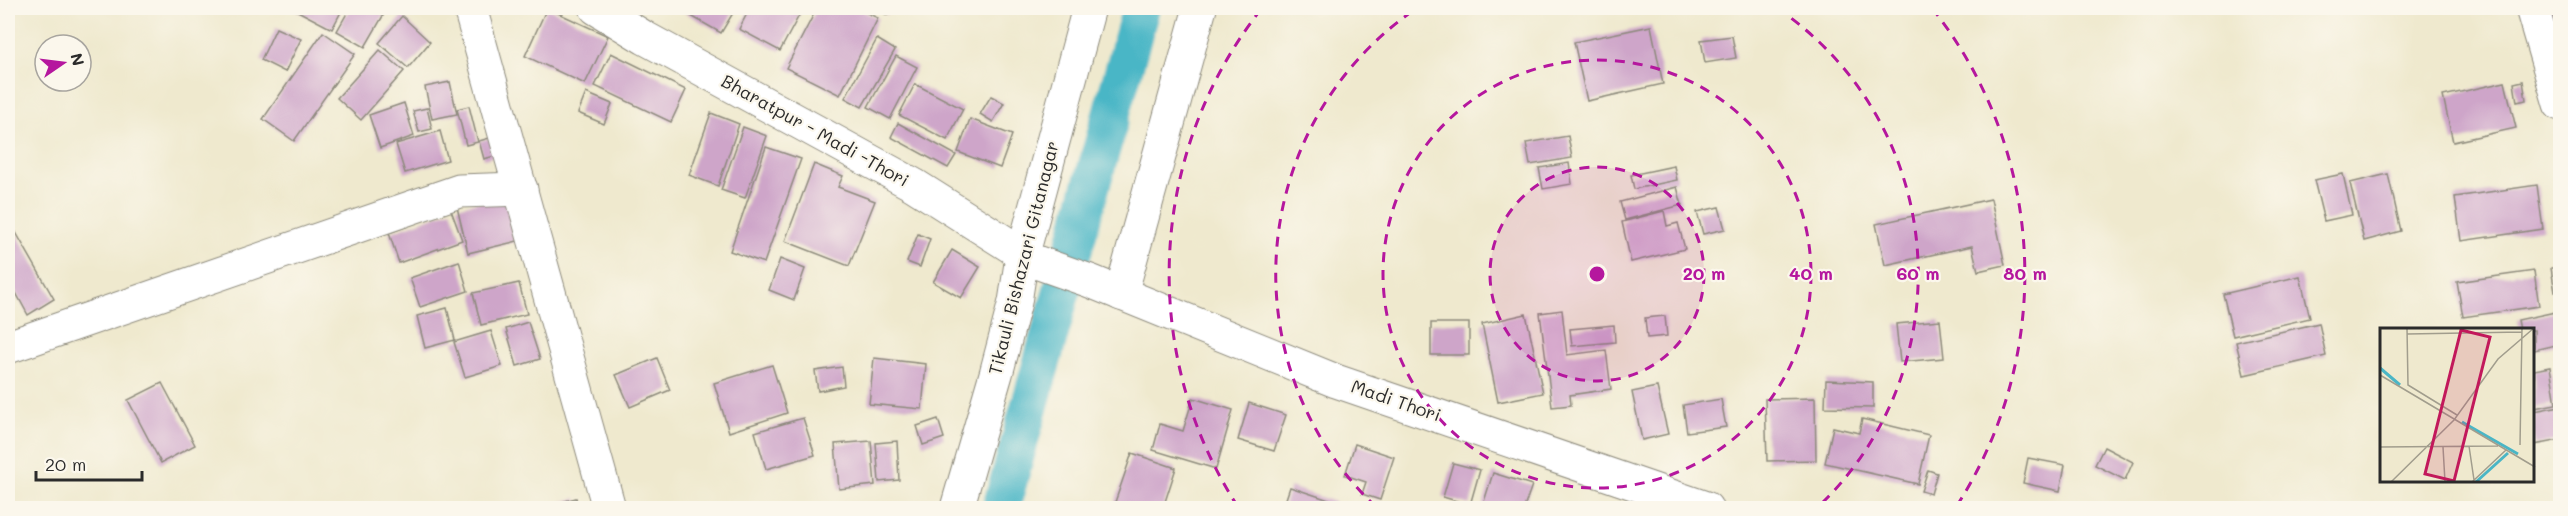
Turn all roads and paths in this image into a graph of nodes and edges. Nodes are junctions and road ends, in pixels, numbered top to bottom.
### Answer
1 (470, 8) edge
2 (596, 8) edge
3 (1089, 8) edge
4 (1200, 8) edge
5 (2532, 8) edge
6 (2560, 104) edge
7 (521, 189) junction
8 (1026, 258) junction
9 (1090, 281) joint
10 (1121, 294) junction
11 (8, 347) edge
12 (609, 508) edge
13 (957, 508) edge
14 (1706, 508) edge

1 - 7 street
2 - 8 street, Bharatpur - Madi -Thori
3 - 8 street, Tikauli Bishazari Gitanagar
4 - 10 street
5 - 6 street
7 - 11 street
7 - 12 street
8 - 9 street, Bharatpur - Madi -Thori
8 - 13 street, Tikauli Bishazari Gitanagar
9 - 10 street, Madi Thori
10 - 14 street, Madi Thori

